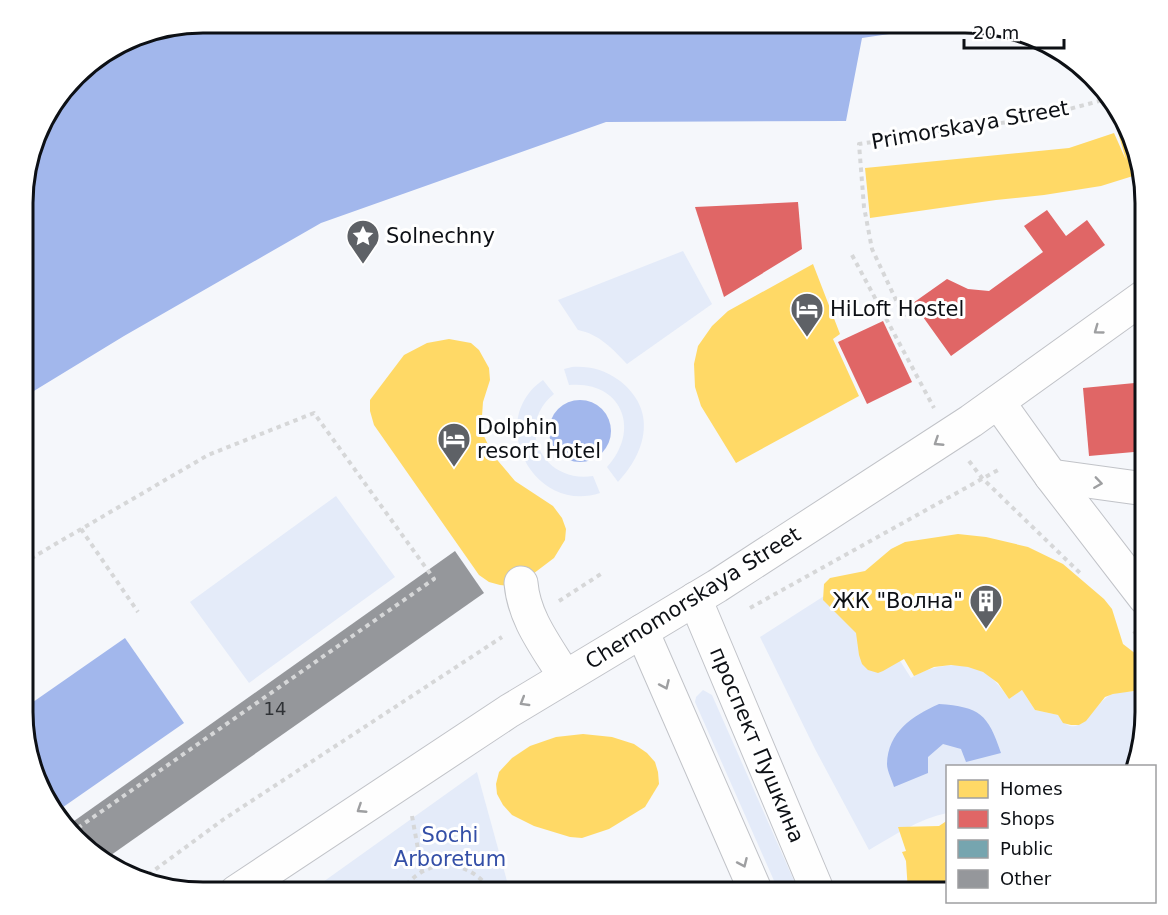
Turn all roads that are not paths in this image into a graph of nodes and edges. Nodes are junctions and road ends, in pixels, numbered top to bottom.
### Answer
1 (1135, 303) edge
2 (998, 402) junction
3 (1051, 476) junction
4 (1135, 488) edge
5 (521, 583) dead end
6 (1135, 585) edge
7 (695, 599) junction
8 (642, 631) junction
9 (565, 677) junction
10 (251, 882) edge
11 (752, 882) edge
12 (814, 882) edge

1 -> 2 main road, Chernomorskaya Street
2 - 3 main road
2 -> 7 main road, Chernomorskaya Street
3 -> 4 main road
3 - 6 main road
5 - 9 main road
7 - 8 main road, Chernomorskaya Street
7 - 12 main road, проспект Пушкина
8 - 9 main road, Chernomorskaya Street
8 -> 11 main road
9 -> 10 main road, Chernomorskaya Street

